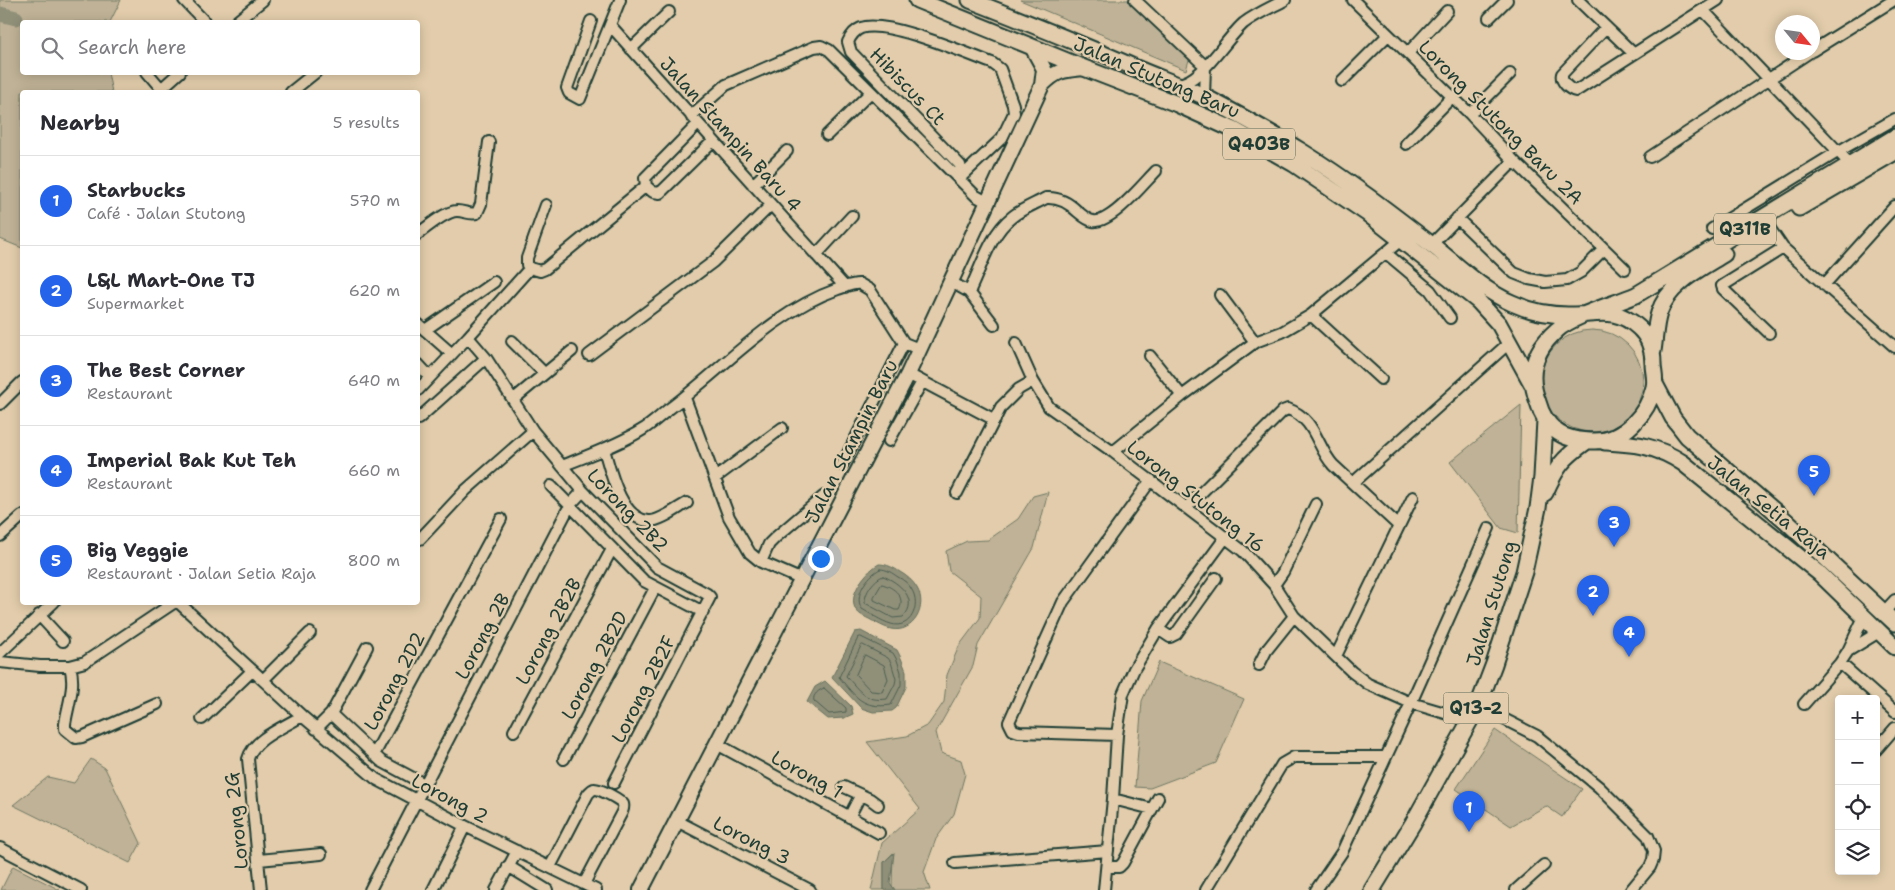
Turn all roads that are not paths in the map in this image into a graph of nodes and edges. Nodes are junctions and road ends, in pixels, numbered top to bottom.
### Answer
1 (184, 0) edge
2 (263, 0) edge
3 (620, 0) edge
4 (917, 0) edge
5 (970, 0) edge
6 (1285, 0) edge
7 (1353, 0) edge
8 (1507, 0) edge
9 (1578, 0) edge
10 (1718, 0) edge
11 (1894, 0) edge
12 (1137, 1) edge
13 (1703, 10) junction
14 (1447, 11) dead end
15 (669, 12) dead end
16 (1489, 18) dead end
17 (202, 20) edge
18 (238, 20) edge
19 (591, 21) dead end
20 (610, 25) junction
21 (1606, 27) junction
22 (1388, 35) junction
23 (1032, 47) junction
24 (1820, 47) edge
25 (631, 50) junction
26 (1408, 53) junction
27 (1633, 53) junction
28 (1799, 60) edge
29 (1205, 66) junction
30 (1084, 68) junction
31 (1510, 74) dead end
32 (150, 75) edge
33 (177, 75) edge
34 (312, 75) edge
35 (1769, 79) junction
36 (1342, 81) dead end
37 (1174, 84) junction
38 (1042, 85) junction
39 (162, 90) edge
40 (164, 90) edge
41 (294, 90) edge
42 (871, 92) junction
43 (1204, 97) junction
44 (1452, 97) junction
45 (1470, 114) junction
46 (1895, 119) edge
47 (695, 120) junction
48 (828, 135) dead end
49 (1895, 137) edge
50 (713, 141) junction
51 (489, 142) dead end
52 (1406, 144) dead end
53 (787, 151) dead end
54 (1839, 151) junction
55 (1895, 152) edge
56 (1650, 157) dead end
57 (1514, 161) junction
58 (1850, 164) junction
59 (1156, 171) dead end
60 (957, 177) junction
61 (754, 185) junction
62 (646, 186) junction
63 (987, 202) junction
64 (546, 205) dead end
65 (771, 205) junction
66 (1895, 206) edge
67 (852, 216) dead end
68 (1457, 218) junction
69 (1768, 226) junction
70 (1712, 229) dead end
71 (420, 233) edge
72 (1402, 240) junction
73 (1431, 245) junction
74 (1604, 248) junction
75 (1783, 248) junction
76 (1386, 253) junction
77 (816, 254) junction
78 (530, 268) junction
79 (1625, 269) dead end
80 (494, 282) dead end
81 (951, 282) junction
82 (1824, 285) junction
83 (845, 287) junction
84 (969, 292) junction
85 (1220, 295) dead end
86 (1591, 313) junction
87 (1311, 316) junction
88 (1450, 318) dead end
89 (994, 325) dead end
90 (421, 327) edge
91 (1769, 333) dead end
92 (468, 336) junction
93 (512, 341) dead end
94 (1255, 342) junction
95 (1510, 342) junction
96 (904, 343) junction
97 (1016, 343) dead end
98 (919, 348) junction
99 (1895, 348) edge
100 (572, 351) dead end
101 (1653, 353) junction
102 (452, 354) junction
103 (589, 355) dead end
104 (1150, 356) dead end
105 (486, 358) junction
106 (420, 366) edge
107 (544, 373) junction
108 (908, 374) junction
109 (430, 377) junction
110 (1381, 380) dead end
111 (1033, 381) junction
112 (922, 382) junction
113 (20, 384) edge
114 (1655, 384) junction
115 (1533, 386) junction
116 (420, 388) edge
117 (1182, 396) junction
118 (685, 398) junction
119 (514, 400) junction
120 (0, 404) edge
121 (420, 417) edge
122 (995, 420) junction
123 (1546, 420) junction
124 (782, 428) dead end
125 (533, 431) junction
126 (890, 441) dead end
127 (1592, 441) junction
128 (604, 449) junction
129 (1113, 452) junction
130 (842, 465) dead end
131 (562, 466) junction
132 (715, 478) junction
133 (1151, 480) junction
134 (1353, 483) junction
135 (551, 486) dead end
136 (583, 491) junction
137 (957, 493) dead end
138 (824, 496) dead end
139 (1413, 497) dead end
140 (688, 503) dead end
141 (1316, 504) dead end
142 (570, 505) junction
143 (1187, 508) junction
144 (1538, 508) junction
145 (501, 518) dead end
146 (19, 519) edge
147 (1399, 526) junction
148 (1490, 528) dead end
149 (0, 536) edge
150 (1225, 538) junction
151 (420, 539) dead end
152 (612, 549) junction
153 (761, 562) junction
154 (1216, 578) dead end
155 (800, 579) junction
156 (1194, 579) junction
157 (1274, 585) junction
158 (656, 588) junction
159 (1209, 588) junction
160 (1895, 600) edge
161 (51, 605) edge
162 (172, 605) edge
163 (180, 605) edge
164 (703, 612) junction
165 (39, 615) junction
166 (1294, 616) junction
167 (1890, 617) edge
168 (1864, 618) junction
169 (1158, 629) junction
170 (1880, 632) junction
171 (310, 633) dead end
172 (63, 641) dead end
173 (367, 647) dead end
174 (1895, 647) edge
175 (1848, 651) junction
176 (0, 653) edge
177 (1336, 656) junction
178 (0, 662) edge
179 (1840, 663) junction
180 (1259, 665) dead end
181 (70, 666) junction
182 (252, 671) junction
183 (263, 680) junction
184 (1411, 703) junction
185 (157, 704) dead end
186 (1804, 704) dead end
187 (1478, 706) junction
188 (1895, 712) edge
189 (331, 714) junction
190 (302, 716) junction
191 (202, 720) dead end
192 (1469, 720) junction
193 (316, 728) junction
194 (1895, 728) edge
195 (514, 731) dead end
196 (1117, 735) junction
197 (717, 744) junction
198 (1880, 745) edge
199 (374, 755) junction
200 (1385, 757) junction
201 (564, 759) dead end
202 (614, 783) dead end
203 (424, 784) junction
204 (844, 787) dead end
205 (860, 796) junction
206 (1158, 798) dead end
207 (1113, 799) junction
208 (416, 800) junction
209 (878, 806) dead end
210 (1152, 809) junction
211 (849, 817) junction
212 (677, 821) junction
213 (465, 826) junction
214 (880, 833) dead end
215 (0, 848) edge
216 (517, 851) junction
217 (1108, 851) junction
218 (321, 854) dead end
219 (258, 860) junction
220 (955, 863) dead end
221 (1544, 864) dead end
222 (508, 866) junction
223 (550, 867) junction
224 (1107, 867) junction
225 (584, 884) junction
226 (645, 889) edge
227 (81, 890) edge
228 (261, 890) edge
229 (370, 890) edge
230 (433, 890) edge
231 (496, 890) edge
232 (547, 890) edge
233 (596, 890) edge
234 (810, 890) edge
235 (1104, 890) edge
236 (1206, 890) edge
237 (1316, 890) edge
238 (1372, 890) edge
239 (1516, 890) edge
240 (1631, 890) edge

1 - 17 street
2 - 18 street
3 - 20 street
4 - 23 main road, Jalan Stutong Baru / Q403B
5 - 37 main road, Jalan Stutong Baru
6 - 29 street
7 - 22 street, Lorong Stutong Baru 2A
8 - 16 street
9 - 21 street
10 - 13 street
11 - 24 street
12 - 29 street
13 - 27 street
13 - 35 street
14 - 26 street
15 - 25 street
19 - 20 street
20 - 25 street, Jalan Stampin Baru 4
21 - 27 street
21 - 27 street
22 - 26 street, Lorong Stutong Baru 2A
22 - 36 street
23 - 30 main road, Jalan Stutong Baru / Q403B
23 - 38 street, Jalan Stampin Baru
25 - 47 street, Jalan Stampin Baru 4
26 - 44 street, Lorong Stutong Baru 2A
28 - 35 street
29 - 37 street
29 - 43 street
30 - 38 street, Jalan Stampin Baru
30 - 72 main road, Jalan Stutong Baru / Q403B
31 - 45 street
32 - 39 street
33 - 40 street
34 - 41 street
35 - 54 street
35 - 56 street
37 - 43 main road, Jalan Stutong Baru
38 - 63 street, Jalan Stampin Baru
42 - 47 street
42 - 48 street
42 - 60 street
43 - 73 main road, Jalan Stutong Baru
44 - 45 street, Lorong Stutong Baru 2A
44 - 52 street
45 - 57 street, Lorong Stutong Baru 2A
46 - 54 street
47 - 50 street, Jalan Stampin Baru 4
47 - 62 street
49 - 58 main road, Q311B
50 - 61 street, Jalan Stampin Baru 4
50 - 62 street
51 - 71 street
53 - 61 street
54 - 58 street
54 - 70 street
55 - 69 main road
57 - 68 street
57 - 74 street, Lorong Stutong Baru 2A
58 - 86 main road, Q311B
59 - 84 street
60 - 60 street, Hibiscus Ct
60 - 63 street
61 - 65 street, Jalan Stampin Baru 4
62 - 78 street
63 - 81 street, Jalan Stampin Baru
64 - 78 street
65 - 77 street, Jalan Stampin Baru 4
65 - 103 street
66 - 82 street
67 - 77 street
68 - 73 street
68 - 74 street
69 - 75 street
69 - 101 main road
72 - 76 street
72 - 95 main road, Jalan Stutong Baru / Q403B
73 - 86 main road, Jalan Stutong Baru
74 - 79 street, Lorong Stutong Baru 2A
75 - 82 street
75 - 91 street
76 - 87 street
76 - 88 street
77 - 83 street, Jalan Stampin Baru 4
78 - 92 street
80 - 90 street
81 - 84 street
81 - 98 street, Jalan Stampin Baru
82 - 99 street
83 - 96 street
83 - 118 street
84 - 89 street
85 - 94 street
86 - 101 main road
86 - 115 main road
87 - 94 street
87 - 110 street
90 - 102 street
92 - 102 street
92 - 105 street, Lorong 2B2
93 - 107 street
94 - 117 street
95 - 115 main road, Jalan Stutong Baru / Q403B
95 - 134 street
96 - 98 street
96 - 130 street
97 - 111 street, Lorong Stutong 16
98 - 108 street, Jalan Stampin Baru
100 - 107 street
101 - 114 main road
102 - 109 street
104 - 117 street
105 - 119 street, Lorong 2B2
105 - 121 street
106 - 109 street
107 - 119 street
108 - 112 street
108 - 155 street, Jalan Stampin Baru
109 - 116 street
111 - 122 street
111 - 129 street, Lorong Stutong 16
112 - 122 street
112 - 126 street
113 - 120 street
114 - 127 main road
114 - 167 main road, Jalan Setia Raja
115 - 123 main road
117 - 129 street
118 - 128 street
118 - 132 street
119 - 125 street, Lorong 2B2
122 - 137 street
123 - 127 main road
123 - 144 main road, Q13-2
124 - 132 street
125 - 131 street, Lorong 2B2
125 - 151 street
127 - 144 main road, Q13-2
127 - 168 main road, Jalan Setia Raja
128 - 131 street
128 - 140 street
129 - 133 street, Lorong Stutong 16
131 - 136 street, Lorong 2B2
132 - 153 street
133 - 143 street, Lorong Stutong 16
133 - 196 street
134 - 143 street
134 - 147 street
135 - 142 street
136 - 142 street, Lorong 2B
136 - 164 street, Lorong 2B2
138 - 153 street
139 - 147 street
141 - 157 street
142 - 152 street
142 - 203 street, Lorong 2B
143 - 150 street, Lorong Stutong 16
144 - 187 main road, Jalan Stutong / Q13-2
145 - 199 street, Lorong 2D2
146 - 149 street
147 - 177 street
148 - 184 street
150 - 156 street
150 - 157 street, Lorong Stutong 16
152 - 158 street
152 - 195 street, Lorong 2B2B
153 - 155 street
154 - 159 street
155 - 197 street, Jalan Stampin Baru
156 - 159 street
156 - 169 street
157 - 166 street, Lorong Stutong 16
158 - 164 street
158 - 201 street, Lorong 2B2D
159 - 169 street
160 - 167 street
161 - 165 street
162 - 181 street
163 - 182 street, Lorong 2
164 - 202 street, Lorong 2B2F
165 - 172 street
165 - 176 street
166 - 177 street, Lorong Stutong 16
166 - 180 street
168 - 170 main road, Jalan Setia Raja
168 - 175 street
169 - 196 street
170 - 174 main road, Jalan Setia Raja
170 - 175 street
171 - 183 street
173 - 189 street
175 - 179 street
177 - 184 street, Lorong Stutong 16
178 - 181 street
179 - 186 street
179 - 188 street
181 - 185 street
182 - 183 street, Lorong 2
182 - 191 street
183 - 190 street, Lorong 2
184 - 192 street, Lorong Stutong 16
184 - 200 street
187 - 192 main road, Jalan Stutong / Q13-2
187 - 240 street
189 - 193 street
189 - 199 street
190 - 193 street, Lorong 2
190 - 219 street, Lorong 2G
192 - 238 main road, Jalan Stutong / Q13-2
193 - 208 street, Lorong 2
194 - 198 street
196 - 207 street
197 - 211 street, Lorong 1
197 - 212 street, Jalan Stampin Baru
199 - 203 street
200 - 236 street
200 - 237 street
203 - 208 street, Lorong 2B
204 - 205 street
205 - 209 street
205 - 211 street
206 - 210 street
207 - 210 street
207 - 217 street
208 - 213 street, Lorong 2
208 - 229 street, Lorong 2B
210 - 224 street
211 - 214 street, Lorong 1
212 - 226 street, Jalan Stampin Baru
212 - 234 street, Lorong 3
213 - 216 street, Lorong 2
213 - 230 street
215 - 227 street
216 - 222 street
216 - 223 street, Lorong 2
217 - 220 street
217 - 224 street
218 - 219 street
219 - 228 street, Lorong 2G
221 - 239 street
222 - 231 street
222 - 232 street
223 - 225 street, Lorong 2
223 - 225 street
224 - 235 street
225 - 233 street, Lorong 2

